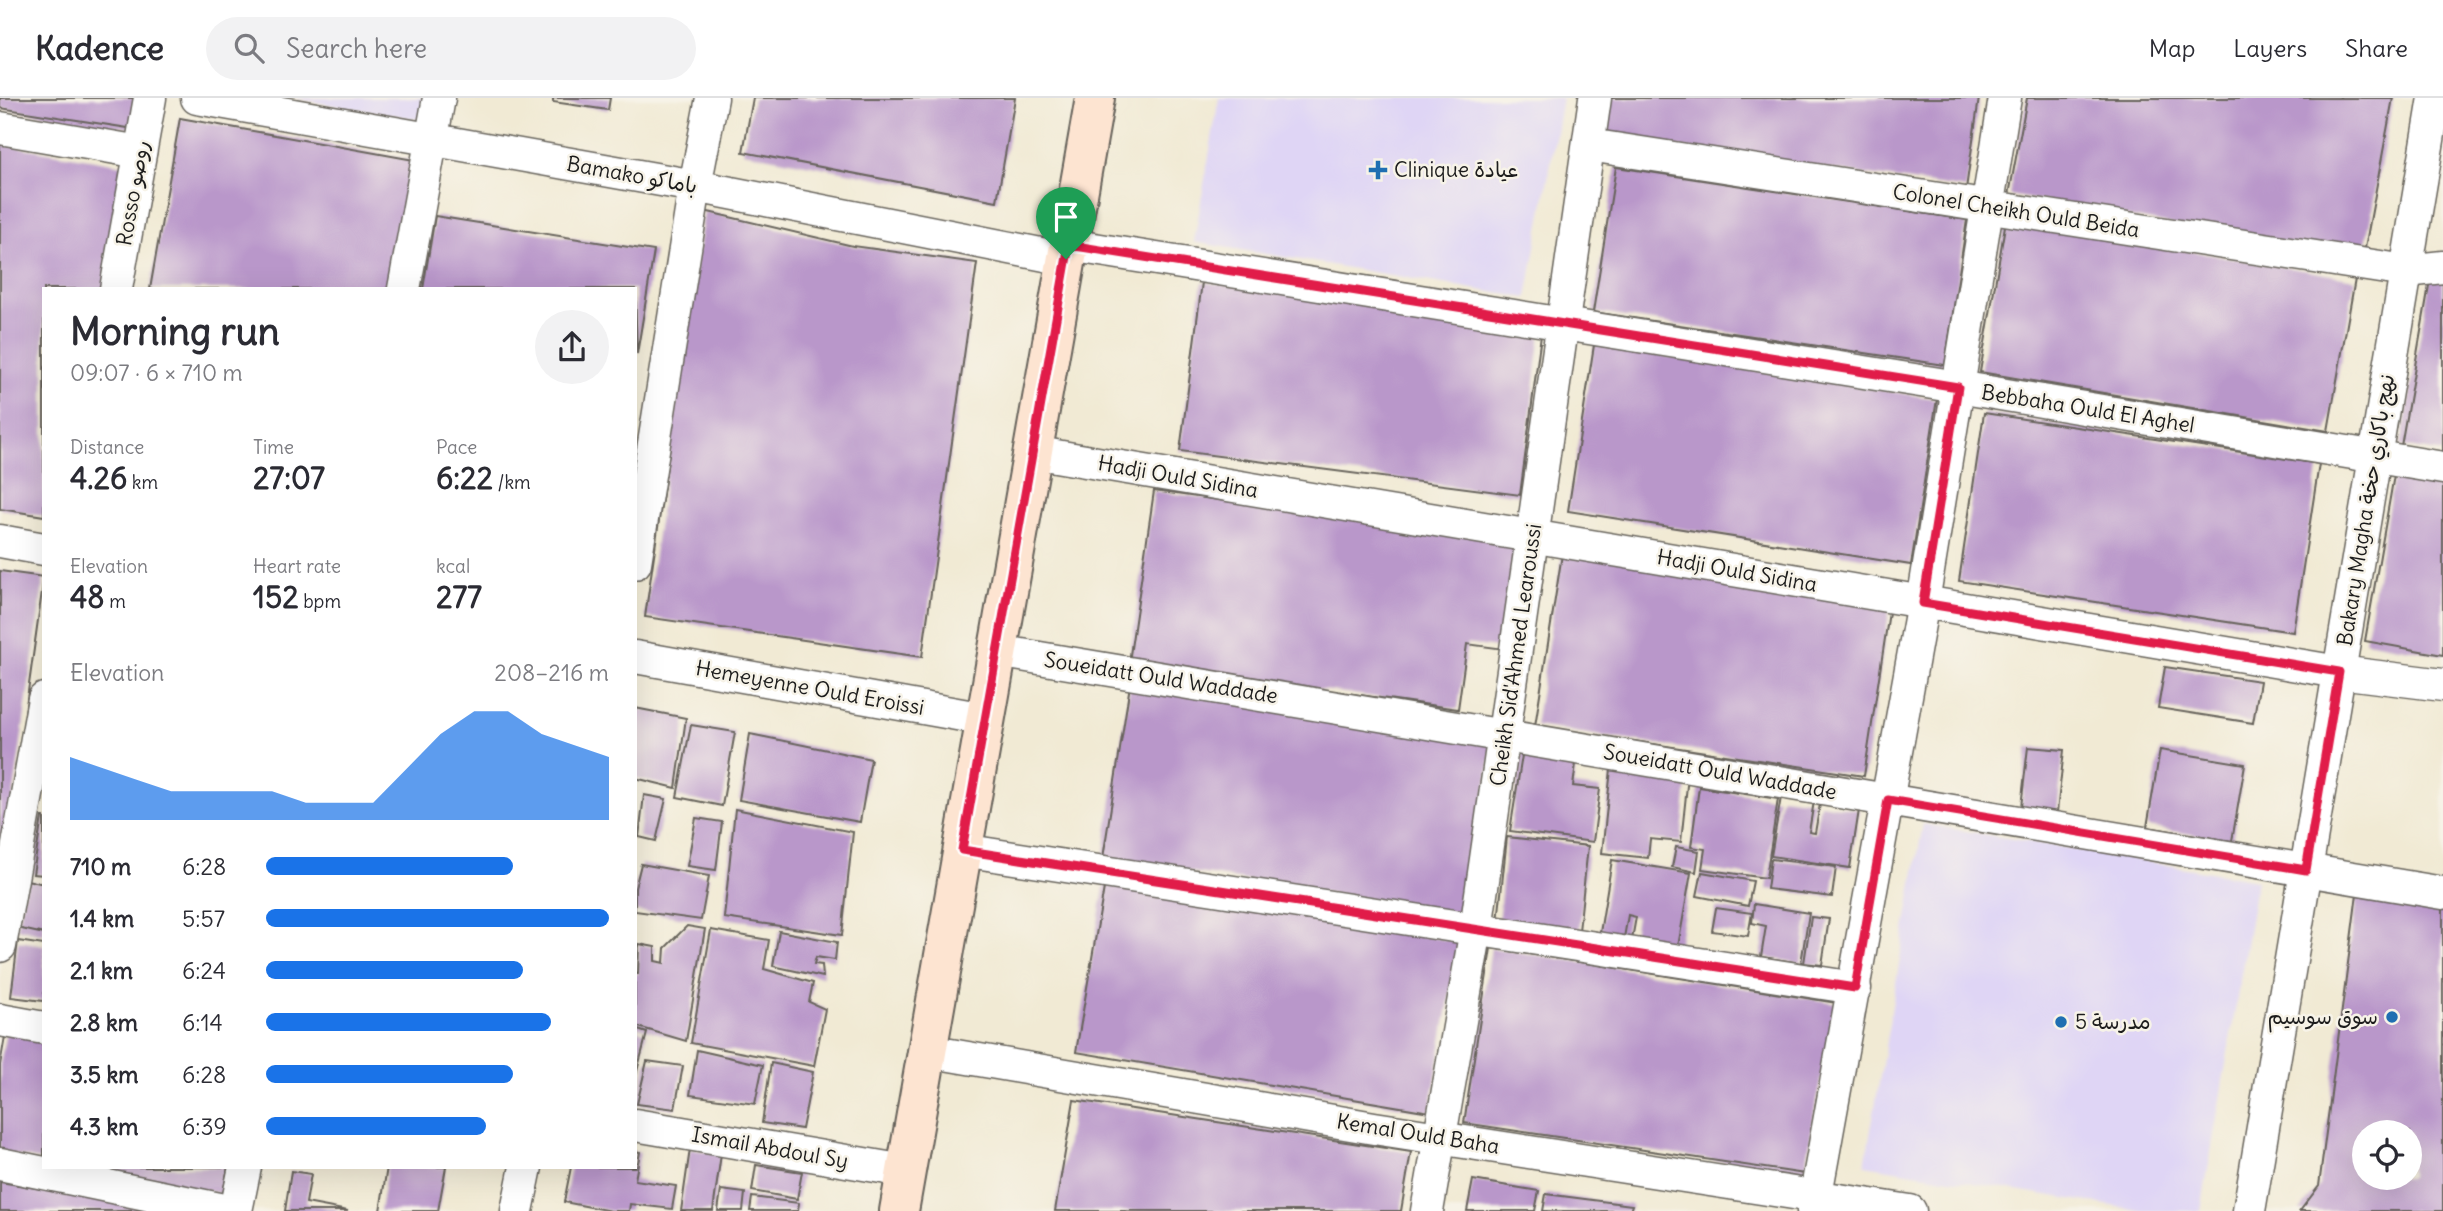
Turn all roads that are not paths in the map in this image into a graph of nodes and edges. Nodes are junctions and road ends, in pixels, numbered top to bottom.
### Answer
1 (150, 98) edge
2 (197, 98) edge
3 (439, 98) edge
4 (712, 98) edge
5 (1095, 98) edge
6 (1595, 98) edge
7 (2005, 98) edge
8 (2435, 98) edge
9 (0, 128) edge
10 (433, 139) junction
11 (1589, 145) junction
12 (140, 152) junction
13 (695, 187) junction
14 (1988, 206) junction
15 (1068, 252) junction
16 (2443, 267) edge
17 (2406, 271) junction
18 (116, 287) edge
19 (404, 287) edge
20 (1564, 325) junction
21 (1958, 387) junction
22 (1032, 452) junction
23 (2375, 456) junction
24 (2443, 468) edge
25 (1533, 536) junction
26 (0, 541) edge
27 (42, 549) edge
28 (637, 550) edge
29 (1923, 603) junction
30 (997, 651) junction
31 (637, 657) edge
32 (2339, 672) junction
33 (2443, 685) edge
34 (42, 710) edge
35 (985, 719) junction
36 (1504, 736) junction
37 (1888, 800) junction
38 (962, 850) junction
39 (2306, 870) junction
40 (2443, 893) edge
41 (1476, 929) junction
42 (0, 946) edge
43 (1855, 988) junction
44 (0, 1020) edge
45 (42, 1028) edge
46 (927, 1051) junction
47 (637, 1125) edge
48 (1438, 1138) junction
49 (0, 1164) edge
50 (245, 1169) edge
51 (526, 1169) edge
52 (905, 1171) junction
53 (1814, 1204) edge
54 (229, 1211) edge
55 (236, 1211) edge
56 (517, 1211) edge
57 (899, 1211) edge
58 (1427, 1211) edge
59 (1910, 1211) edge
60 (2249, 1211) edge

1 - 12 street, Rosso روصو
2 - 10 street, Bamako باماكو
3 - 10 street
4 - 13 street
5 - 15 street
6 - 11 street, Cheikh Sid'Ahmed Learoussi
7 - 14 street
8 - 17 street, Bakary Magha نهج باكاري حخة
9 - 12 street
10 - 13 street, Bamako باماكو
10 - 19 street
11 - 14 street, Colonel Cheikh Ould Beida
11 - 20 street, Cheikh Sid'Ahmed Learoussi
12 - 18 street, Rosso روصو
13 - 15 street, Bamako باماكو
13 - 28 street
14 - 17 street, Colonel Cheikh Ould Beida
14 - 21 street
15 - 20 street, Bebbaha Ould El Aghel
15 - 22 street
16 - 17 street, Colonel Cheikh Ould Beida
17 - 23 street, Bakary Magha نهج باكاري حخة
20 - 21 street, Bebbaha Ould El Aghel
20 - 25 street, Cheikh Sid'Ahmed Learoussi
21 - 23 street, Bebbaha Ould El Aghel
21 - 29 street
22 - 25 street, Hadji Ould Sidina
22 - 30 street
23 - 24 street, Bebbaha Ould El Aghel
23 - 32 street, Bakary Magha نهج باكاري حخة
25 - 29 street, Hadji Ould Sidina
25 - 36 street, Cheikh Sid'Ahmed Learoussi
26 - 27 street
29 - 32 street, Hadji Ould Sidina
29 - 37 street
30 - 35 street
30 - 36 street, Soueidatt Ould Waddade
31 - 35 street, Hemeyenne Ould Eroissi
32 - 33 street, Hadji Ould Sidina
32 - 39 street, Bakary Magha نهج باكاري حخة
34 - 42 street
35 - 38 street
36 - 37 street, Soueidatt Ould Waddade
36 - 41 street, Cheikh Sid'Ahmed Learoussi
37 - 39 street, Soueidatt Ould Waddade
37 - 43 street
38 - 41 street
38 - 46 street
39 - 40 street, Soueidatt Ould Waddade
39 - 60 street, Bakary Magha نهج باكاري حخة
41 - 43 street
41 - 48 street, Cheikh Sid'Ahmed Learoussi
43 - 53 street
44 - 45 street
46 - 48 street, Kemal Ould Baha
46 - 52 street
47 - 52 street, Ismail Abdoul Sy
48 - 53 street, Kemal Ould Baha
48 - 58 street, Cheikh Sid'Ahmed Learoussi
49 - 54 street
50 - 55 street
51 - 56 street
52 - 57 street
53 - 59 street, Kemal Ould Baha

